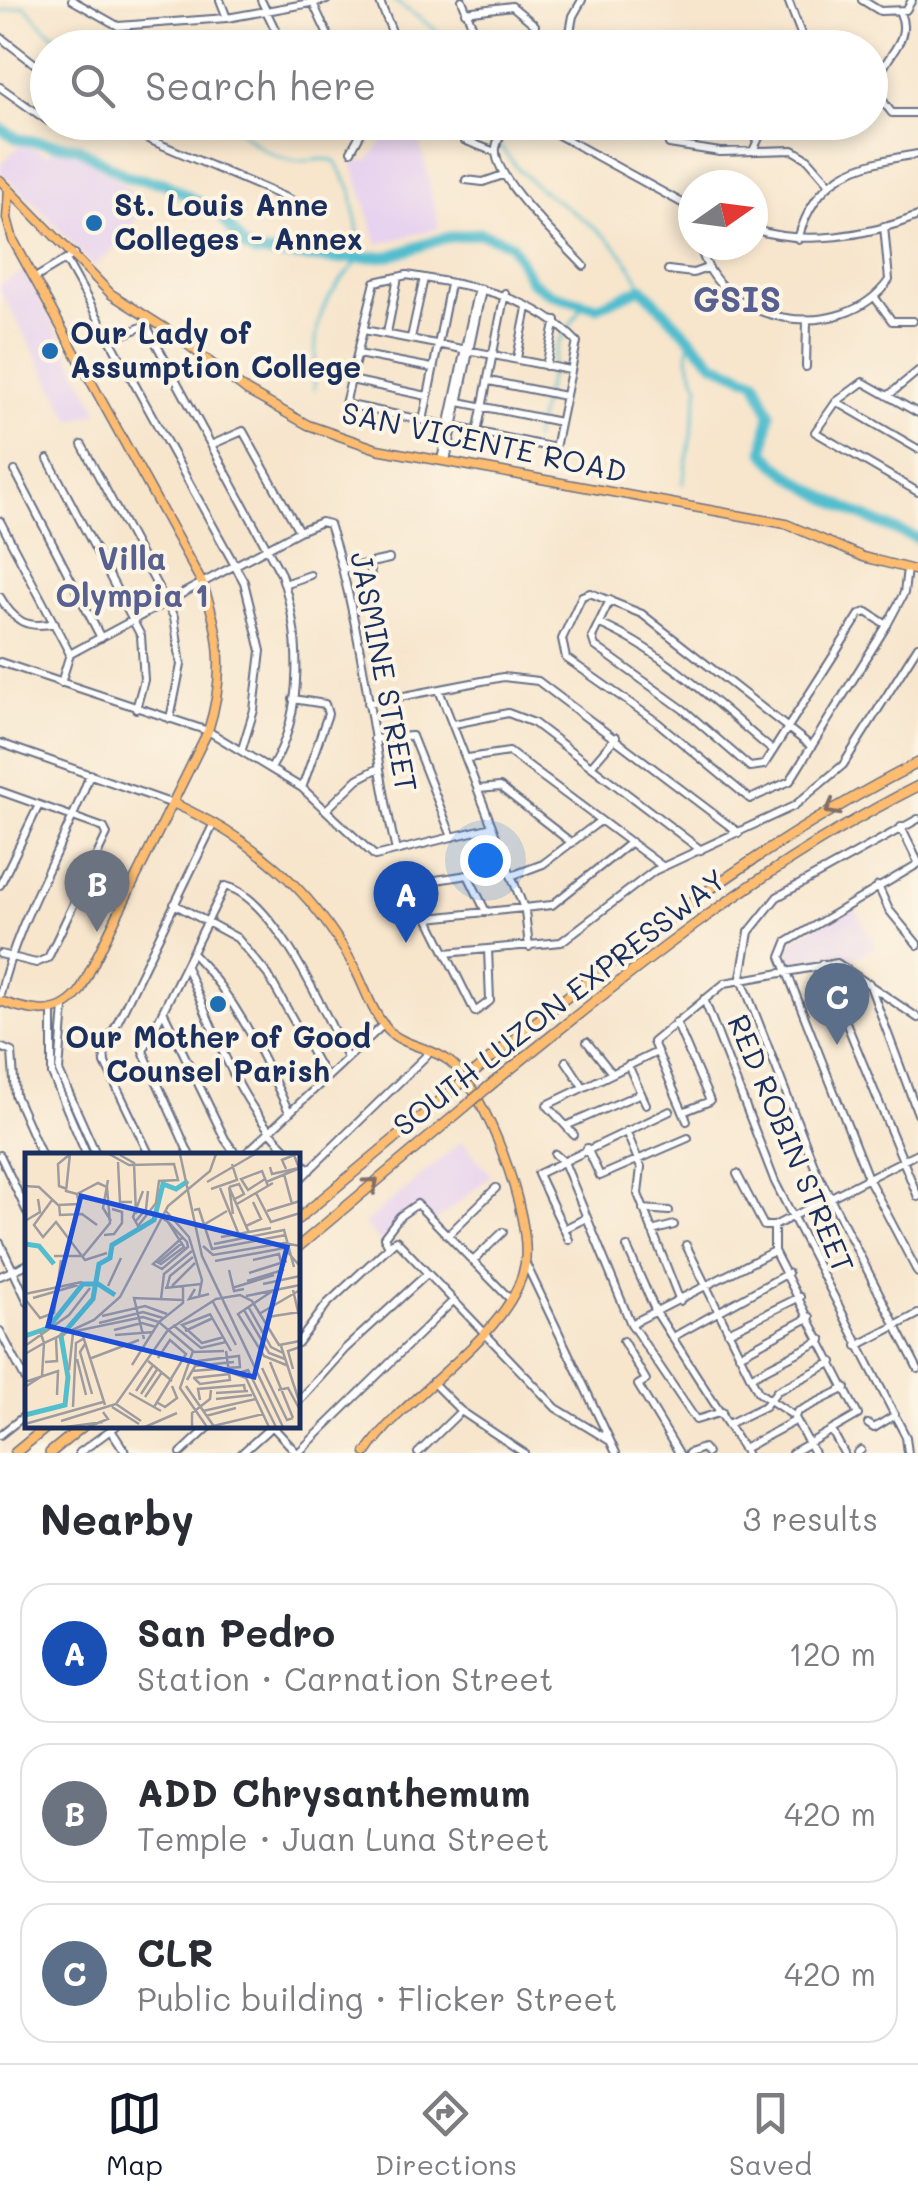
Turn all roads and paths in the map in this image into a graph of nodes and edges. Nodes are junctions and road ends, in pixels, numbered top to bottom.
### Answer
1 (72, 0) edge
2 (220, 0) edge
3 (261, 0) edge
4 (327, 0) edge
5 (379, 0) edge
6 (462, 0) edge
7 (582, 0) edge
8 (788, 0) edge
9 (862, 0) edge
10 (912, 0) edge
11 (312, 2) edge
12 (496, 4) edge
13 (266, 11) junction
14 (465, 12) junction
15 (900, 13) junction
16 (227, 18) junction
17 (390, 29) dead end
18 (275, 30) edge
19 (325, 30) edge
20 (473, 30) edge
21 (534, 30) edge
22 (570, 30) edge
23 (797, 30) edge
24 (0, 37) edge
25 (30, 60) edge
26 (888, 66) edge
27 (0, 86) edge
28 (888, 106) edge
29 (30, 108) edge
30 (918, 113) edge
31 (150, 140) edge
32 (357, 140) edge
33 (464, 140) edge
34 (499, 140) edge
35 (568, 140) edge
36 (758, 140) edge
37 (669, 144) dead end
38 (351, 151) dead end
39 (495, 151) junction
40 (753, 152) junction
41 (918, 154) edge
42 (503, 175) junction
43 (0, 180) edge
44 (466, 180) dead end
45 (828, 182) junction
46 (8, 189) junction
47 (678, 201) edge
48 (317, 211) dead end
49 (917, 219) edge
50 (884, 226) junction
51 (9, 231) junction
52 (768, 233) edge
53 (0, 236) edge
54 (798, 240) junction
55 (75, 254) junction
56 (66, 260) junction
57 (705, 260) edge
58 (584, 266) dead end
59 (708, 268) junction
60 (668, 270) dead end
61 (398, 277) junction
62 (36, 278) junction
63 (424, 278) junction
64 (450, 284) junction
65 (480, 289) junction
66 (505, 293) junction
67 (876, 299) junction
68 (527, 308) junction
69 (556, 320) junction
70 (807, 321) junction
71 (913, 322) dead end
72 (364, 330) junction
73 (387, 334) junction
74 (411, 338) junction
75 (111, 340) junction
76 (437, 343) junction
77 (466, 349) junction
78 (358, 354) junction
79 (494, 354) junction
80 (517, 358) junction
81 (546, 366) junction
82 (806, 367) dead end
83 (432, 368) junction
84 (570, 370) junction
85 (918, 372) edge
86 (351, 380) junction
87 (489, 381) junction
88 (890, 395) junction
89 (427, 396) junction
90 (565, 396) junction
91 (459, 402) junction
92 (836, 402) junction
93 (484, 407) junction
94 (918, 413) edge
95 (422, 421) junction
96 (560, 422) junction
97 (451, 428) junction
98 (478, 433) junction
99 (82, 445) dead end
100 (211, 445) junction
101 (918, 448) edge
102 (48, 459) dead end
103 (444, 460) junction
104 (15, 471) dead end
105 (918, 492) edge
106 (0, 521) edge
107 (299, 531) junction
108 (268, 548) junction
109 (389, 559) dead end
110 (236, 564) junction
111 (368, 564) junction
112 (907, 569) junction
113 (343, 570) junction
114 (918, 571) edge
115 (310, 575) dead end
116 (372, 579) dead end
117 (202, 583) junction
118 (284, 584) junction
119 (0, 597) edge
120 (610, 600) junction
121 (166, 602) junction
122 (134, 620) junction
123 (55, 623) junction
124 (600, 624) junction
125 (888, 625) junction
126 (101, 638) junction
127 (918, 646) edge
128 (70, 654) junction
129 (0, 662) edge
130 (61, 683) junction
131 (439, 690) junction
132 (293, 699) junction
133 (368, 703) junction
134 (136, 709) junction
135 (170, 719) junction
136 (454, 724) junction
137 (788, 730) junction
138 (208, 731) junction
139 (616, 737) junction
140 (374, 739) junction
141 (0, 743) edge
142 (811, 746) junction
143 (242, 749) junction
144 (773, 751) junction
145 (468, 758) junction
146 (918, 763) edge
147 (592, 765) junction
148 (272, 767) junction
149 (377, 769) junction
150 (90, 774) junction
151 (918, 786) edge
152 (302, 788) junction
153 (479, 789) junction
154 (1, 794) edge
155 (40, 804) junction
156 (175, 804) junction
157 (328, 808) junction
158 (75, 816) junction
159 (918, 819) edge
160 (600, 821) junction
161 (214, 822) junction
162 (492, 827) junction
163 (901, 827) junction
164 (738, 832) junction
165 (452, 837) junction
166 (572, 842) junction
167 (631, 842) junction
168 (396, 851) junction
169 (702, 851) junction
170 (918, 863) edge
171 (663, 867) junction
172 (511, 876) junction
173 (0, 885) edge
174 (878, 886) junction
175 (174, 904) junction
176 (525, 910) junction
177 (486, 912) junction
178 (429, 918) junction
179 (208, 920) junction
180 (918, 945) edge
181 (529, 947) junction
182 (488, 949) junction
183 (192, 953) junction
184 (446, 953) junction
185 (4, 955) edge
186 (822, 964) junction
187 (186, 966) junction
188 (785, 971) junction
189 (741, 978) junction
190 (868, 982) junction
191 (0, 998) edge
192 (704, 999) junction
193 (64, 1008) junction
194 (162, 1010) junction
195 (52, 1012) junction
196 (918, 1018) edge
197 (676, 1022) junction
198 (384, 1024) junction
199 (587, 1042) dead end
200 (0, 1048) edge
201 (431, 1051) junction
202 (657, 1052) junction
203 (347, 1058) junction
204 (566, 1060) dead end
205 (628, 1064) junction
206 (55, 1072) junction
207 (611, 1072) junction
208 (326, 1078) junction
209 (582, 1085) junction
210 (641, 1093) junction
211 (646, 1104) dead end
212 (670, 1110) dead end
213 (290, 1112) junction
214 (683, 1112) junction
215 (918, 1114) edge
216 (687, 1121) dead end
217 (568, 1125) junction
218 (626, 1131) junction
219 (268, 1132) junction
220 (574, 1135) dead end
221 (688, 1138) dead end
222 (587, 1148) junction
223 (41, 1153) edge
224 (86, 1153) edge
225 (96, 1153) edge
226 (149, 1153) edge
227 (189, 1153) edge
228 (237, 1153) edge
229 (244, 1153) edge
230 (292, 1153) edge
231 (918, 1153) edge
232 (0, 1154) edge
233 (556, 1154) dead end
234 (638, 1160) junction
235 (300, 1161) edge
236 (564, 1162) junction
237 (900, 1162) junction
238 (310, 1170) junction
239 (737, 1174) dead end
240 (868, 1178) junction
241 (300, 1179) edge
242 (496, 1188) dead end
243 (918, 1197) edge
244 (830, 1198) junction
245 (25, 1208) edge
246 (643, 1209) junction
247 (669, 1211) dead end
248 (300, 1217) edge
249 (792, 1217) junction
250 (586, 1218) junction
251 (674, 1226) dead end
252 (774, 1226) junction
253 (564, 1229) junction
254 (652, 1231) junction
255 (503, 1232) dead end
256 (448, 1235) junction
257 (569, 1240) dead end
258 (0, 1243) edge
259 (392, 1243) junction
260 (300, 1244) edge
261 (686, 1244) dead end
262 (627, 1247) dead end
263 (774, 1250) junction
264 (473, 1261) junction
265 (525, 1263) junction
266 (25, 1265) edge
267 (12, 1270) junction
268 (918, 1273) edge
269 (427, 1274) junction
270 (788, 1274) junction
271 (0, 1276) edge
272 (704, 1288) junction
273 (25, 1296) edge
274 (800, 1297) junction
275 (511, 1300) junction
276 (680, 1300) junction
277 (454, 1301) junction
278 (717, 1311) junction
279 (656, 1312) junction
280 (918, 1314) edge
281 (810, 1318) junction
282 (631, 1324) junction
283 (896, 1326) junction
284 (0, 1331) edge
285 (728, 1332) junction
286 (483, 1333) junction
287 (673, 1337) junction
288 (300, 1340) edge
289 (822, 1340) junction
290 (623, 1341) dead end
291 (857, 1346) junction
292 (739, 1355) junction
293 (832, 1362) junction
294 (918, 1369) edge
295 (750, 1377) junction
296 (25, 1378) edge
297 (431, 1380) junction
298 (846, 1388) junction
299 (769, 1399) junction
300 (300, 1400) edge
301 (461, 1411) junction
302 (722, 1412) junction
303 (25, 1415) edge
304 (895, 1415) junction
305 (794, 1416) junction
306 (730, 1423) junction
307 (868, 1424) dead end
308 (46, 1428) edge
309 (81, 1428) edge
310 (114, 1428) edge
311 (208, 1428) edge
312 (270, 1428) edge
313 (274, 1428) edge
314 (832, 1431) junction
315 (0, 1435) edge
316 (610, 1441) junction
317 (810, 1443) junction
318 (918, 1446) edge
319 (424, 1451) edge
320 (744, 1451) edge
321 (15, 1453) edge
322 (50, 1453) edge
323 (79, 1453) edge
324 (126, 1453) edge
325 (180, 1453) edge
326 (242, 1453) edge
327 (298, 1453) edge
328 (366, 1453) edge
329 (524, 1453) edge
330 (616, 1453) edge
331 (679, 1453) edge
332 (690, 1453) edge
333 (707, 1453) edge
334 (792, 1453) edge
335 (814, 1453) edge
336 (844, 1453) edge
337 (908, 1453) edge

1 - 16 street
2 - 16 street
3 - 13 street
4 - 11 street
5 - 17 street
6 - 14 street
7 - 22 street
8 - 23 street
9 - 15 street
10 - 15 street
11 - 13 street
11 - 19 street
12 - 14 street
12 - 21 street
13 - 16 street
13 - 18 street
14 - 20 street
15 - 26 street
24 - 25 street
27 - 29 street
28 - 30 street
31 - 48 street
32 - 38 street
33 - 39 street
34 - 39 street
35 - 47 street
36 - 40 street
37 - 40 street
39 - 42 street
40 - 45 street
41 - 45 street
42 - 44 street
42 - 58 street
43 - 46 main road, SAN VICENTE ROAD
45 - 54 street
46 - 51 main road
46 - 55 main road, SAN VICENTE ROAD
49 - 50 street
50 - 54 street
50 - 67 street
51 - 53 street
51 - 62 main road
52 - 54 street
55 - 56 street
55 - 103 main road, SAN VICENTE ROAD
56 - 62 street
56 - 75 street
57 - 59 street
59 - 60 street
59 - 70 street
61 - 63 street
61 - 72 street
61 - 73 street
62 - 117 main road
63 - 64 street
63 - 74 street
64 - 65 street
64 - 76 street
65 - 66 street
65 - 77 street
66 - 68 street
66 - 79 street
67 - 70 street
67 - 71 street
68 - 69 street
68 - 80 street
69 - 81 street
69 - 84 street
70 - 82 street
72 - 73 street
72 - 78 street
73 - 74 street
74 - 76 street
75 - 100 street
75 - 110 street
76 - 77 street
76 - 83 street
77 - 79 street
77 - 91 street
77 - 97 street
78 - 83 street
78 - 86 street
79 - 80 street
79 - 87 street
80 - 81 street
81 - 84 street
83 - 89 street
84 - 90 street
85 - 88 street
86 - 89 street
86 - 95 street
87 - 90 street
87 - 93 street
88 - 92 street
88 - 94 street
89 - 95 street
90 - 96 street
91 - 93 street
91 - 97 street
92 - 101 street
92 - 105 street
93 - 96 street
93 - 98 street
95 - 97 street
96 - 98 street
97 - 98 street
97 - 103 street
99 - 121 street
100 - 107 street
100 - 108 street
102 - 122 street
103 - 112 main road, SAN VICENTE ROAD
104 - 126 street
106 - 123 street
107 - 108 street
107 - 113 street, JASMINE STREET
108 - 110 street
108 - 118 street
109 - 111 street
110 - 117 street
110 - 143 street
111 - 113 street
111 - 116 street
112 - 114 main road, SAN VICENTE ROAD
112 - 125 street
113 - 133 street, JASMINE STREET
115 - 118 street
117 - 121 street
117 - 138 main road
118 - 132 street
119 - 123 street
120 - 124 street
120 - 137 street
120 - 142 street
121 - 122 street
121 - 135 street
122 - 126 street
122 - 134 street
123 - 128 street
124 - 144 street
124 - 144 street
125 - 137 street
125 - 142 street
126 - 128 street
127 - 164 street
128 - 130 street
129 - 130 street
130 - 134 street
131 - 133 street
131 - 136 street
131 - 139 street
132 - 148 street
132 - 152 street
133 - 140 street, JASMINE STREET
134 - 135 street
135 - 138 street
136 - 145 street
136 - 147 street
137 - 142 street
137 - 144 street
138 - 143 street
138 - 156 main road
139 - 147 street
139 - 164 street
140 - 149 street, JASMINE STREET
140 - 165 street
141 - 150 street
143 - 148 street
145 - 153 street
145 - 160 street
146 -> 248 highway, SOUTH LUZON EXPRESSWAY, bridge
147 - 169 street
148 - 152 street
149 - 157 street
149 - 168 street, JASMINE STREET
150 - 156 street
150 - 158 street
260 -> 151 highway, SOUTH LUZON EXPRESSWAY, bridge
152 - 157 street
153 - 162 street
153 - 166 street
154 - 155 street
155 - 158 street
155 - 173 street
156 - 161 main road
156 - 193 main road
157 - 168 street
158 - 185 street
158 - 185 street
159 - 163 street
160 - 166 street
160 - 167 street
161 - 175 street
161 - 198 main road
162 - 165 street
162 - 172 street
163 - 170 street
163 - 189 street
164 - 169 street
165 - 168 street
166 - 172 street
167 - 171 street
167 - 176 street
169 - 171 street
170 - 174 street
171 - 181 street
172 - 176 street
174 - 180 street
174 - 188 street
175 - 179 street
175 - 226 street
176 - 177 street
176 - 181 street
177 - 178 street
177 - 178 street
178 - 184 street
179 - 183 street
179 - 203 street
179 - 208 street
181 - 182 street
182 - 184 street
182 - 184 street
183 - 187 street
183 - 213 street
185 - 191 street
186 - 188 street
186 - 190 street
186 - 237 street
187 - 194 street
187 - 219 street
188 - 189 street
188 - 240 street
189 - 192 street, RED ROBIN STREET
189 - 244 street
190 - 196 street
190 - 215 street
191 - 195 main road
192 - 197 street
192 - 249 street, RED ROBIN STREET
193 - 195 main road
193 - 206 street
194 - 227 street
194 - 228 street
195 - 206 street
197 - 202 street
197 - 214 street
198 - 201 main road
198 - 203 street
199 - 207 street
200 - 223 street
201 - 238 street
201 - 265 main road
202 - 205 street
202 - 214 street
203 - 208 street
204 - 209 street
205 - 207 street
205 - 210 street
206 - 224 street
206 - 225 street
207 - 209 street
208 - 213 street
209 - 217 street
210 - 211 street
210 - 217 street
212 - 218 street
213 - 219 street
214 - 216 street
217 - 220 street
218 - 222 street
218 - 234 street
219 - 229 street
219 - 230 street
221 - 234 street
222 - 234 street
222 - 236 street
231 - 237 street
232 - 245 street
233 - 236 street
234 - 246 street
235 - 238 street
236 - 250 street
236 - 253 street
237 - 240 street
237 - 243 street
238 - 241 street
239 - 252 street
240 - 244 street
240 - 268 street
242 - 256 street
244 - 249 street
244 - 283 street
246 - 247 street
246 - 254 street
249 - 252 street
249 - 291 street, RED ROBIN STREET
250 - 253 street
250 - 282 street
251 - 254 street
252 - 263 street
253 - 257 street
254 - 276 street
255 - 264 street
256 - 259 street
256 - 264 street
258 - 267 street
259 - 269 street
259 - 288 street
261 - 272 street
262 - 279 street
263 - 270 street
263 - 272 street
264 - 275 street
265 - 275 main road
265 - 316 street
266 - 267 street
267 - 271 street
267 - 273 street
269 - 277 street
269 - 300 street
270 - 274 street
270 - 278 street
272 - 276 street
272 - 278 street
274 - 281 street
274 - 285 street
275 - 286 main road
276 - 279 street
277 - 286 street
277 - 327 street
278 - 285 street
278 - 287 street
279 - 282 street
279 - 287 street
280 - 283 street
281 - 289 street
281 - 292 street
282 - 302 street
283 - 291 street
283 - 294 street
284 - 296 street
285 - 292 street
286 - 297 main road
286 - 316 street
287 - 302 street
289 - 293 street
289 - 295 street
290 - 331 street
291 - 304 street, RED ROBIN STREET
292 - 295 street
293 - 298 street
293 - 299 street
295 - 299 street
297 - 301 street
297 - 328 main road
298 - 305 street
298 - 314 street
299 - 305 street
299 - 306 street
301 - 319 street
301 - 329 street
302 - 306 street
303 - 315 street
304 - 307 street
304 - 337 street, RED ROBIN STREET
305 - 317 street
305 - 320 street
306 - 320 street
308 - 321 highway
309 - 322 highway
310 - 323 street
310 - 324 street
311 - 325 street
312 - 326 street
313 - 327 street
314 - 317 street
314 - 336 street
316 - 330 street
317 - 334 street
317 - 335 street
318 - 337 street
332 - 333 street

